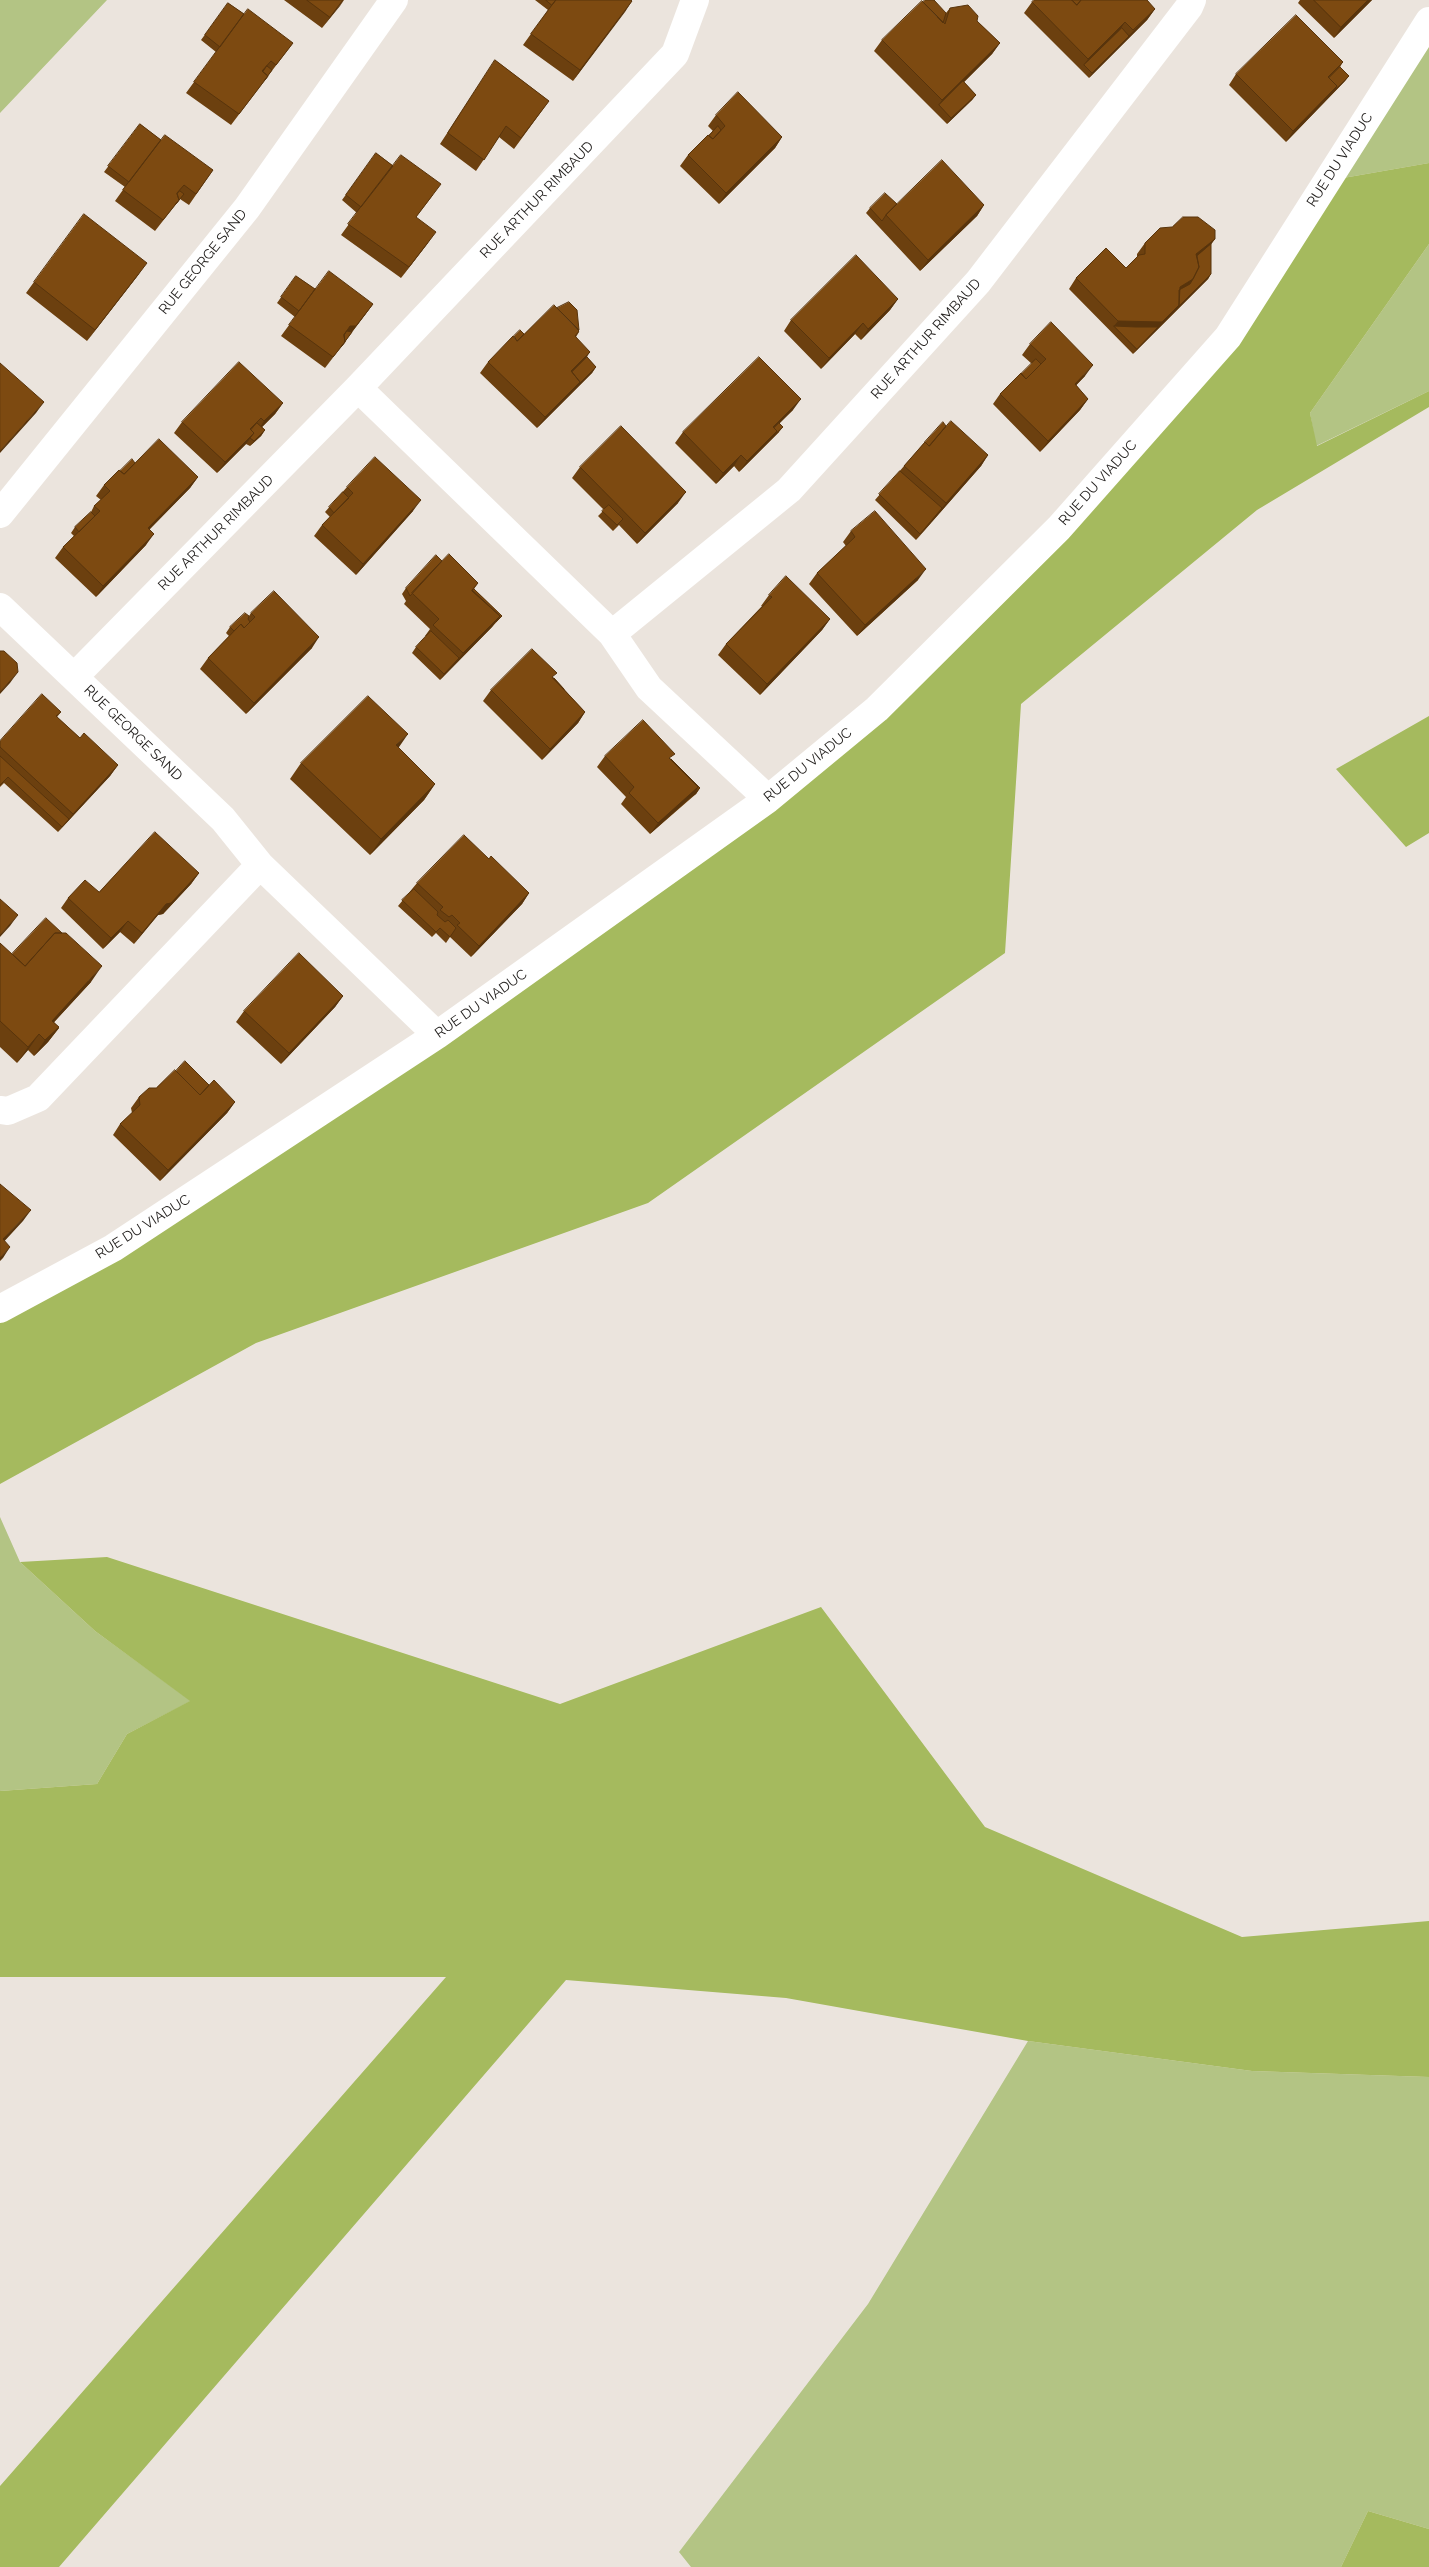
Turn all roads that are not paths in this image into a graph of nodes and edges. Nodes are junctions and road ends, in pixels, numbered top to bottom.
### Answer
1 (394, 0) edge
2 (695, 0) edge
3 (1192, 0) edge
4 (1429, 21) edge
5 (358, 388) junction
6 (0, 514) edge
7 (0, 607) edge
8 (612, 634) junction
9 (74, 677) junction
10 (768, 799) junction
11 (260, 865) junction
12 (437, 1035) junction
13 (0, 1110) edge
14 (0, 1309) edge

1 - 6 street, RUE GEORGE SAND
2 - 5 street, RUE ARTHUR RIMBAUD
3 - 8 street, RUE ARTHUR RIMBAUD
4 - 10 street, RUE DU VIADUC
5 - 8 street
5 - 9 street, RUE ARTHUR RIMBAUD
7 - 9 street, RUE GEORGE SAND
8 - 10 street
9 - 11 street, RUE GEORGE SAND
10 - 12 street, RUE DU VIADUC
11 - 12 street, RUE GEORGE SAND
11 - 13 street
12 - 14 street, RUE DU VIADUC

